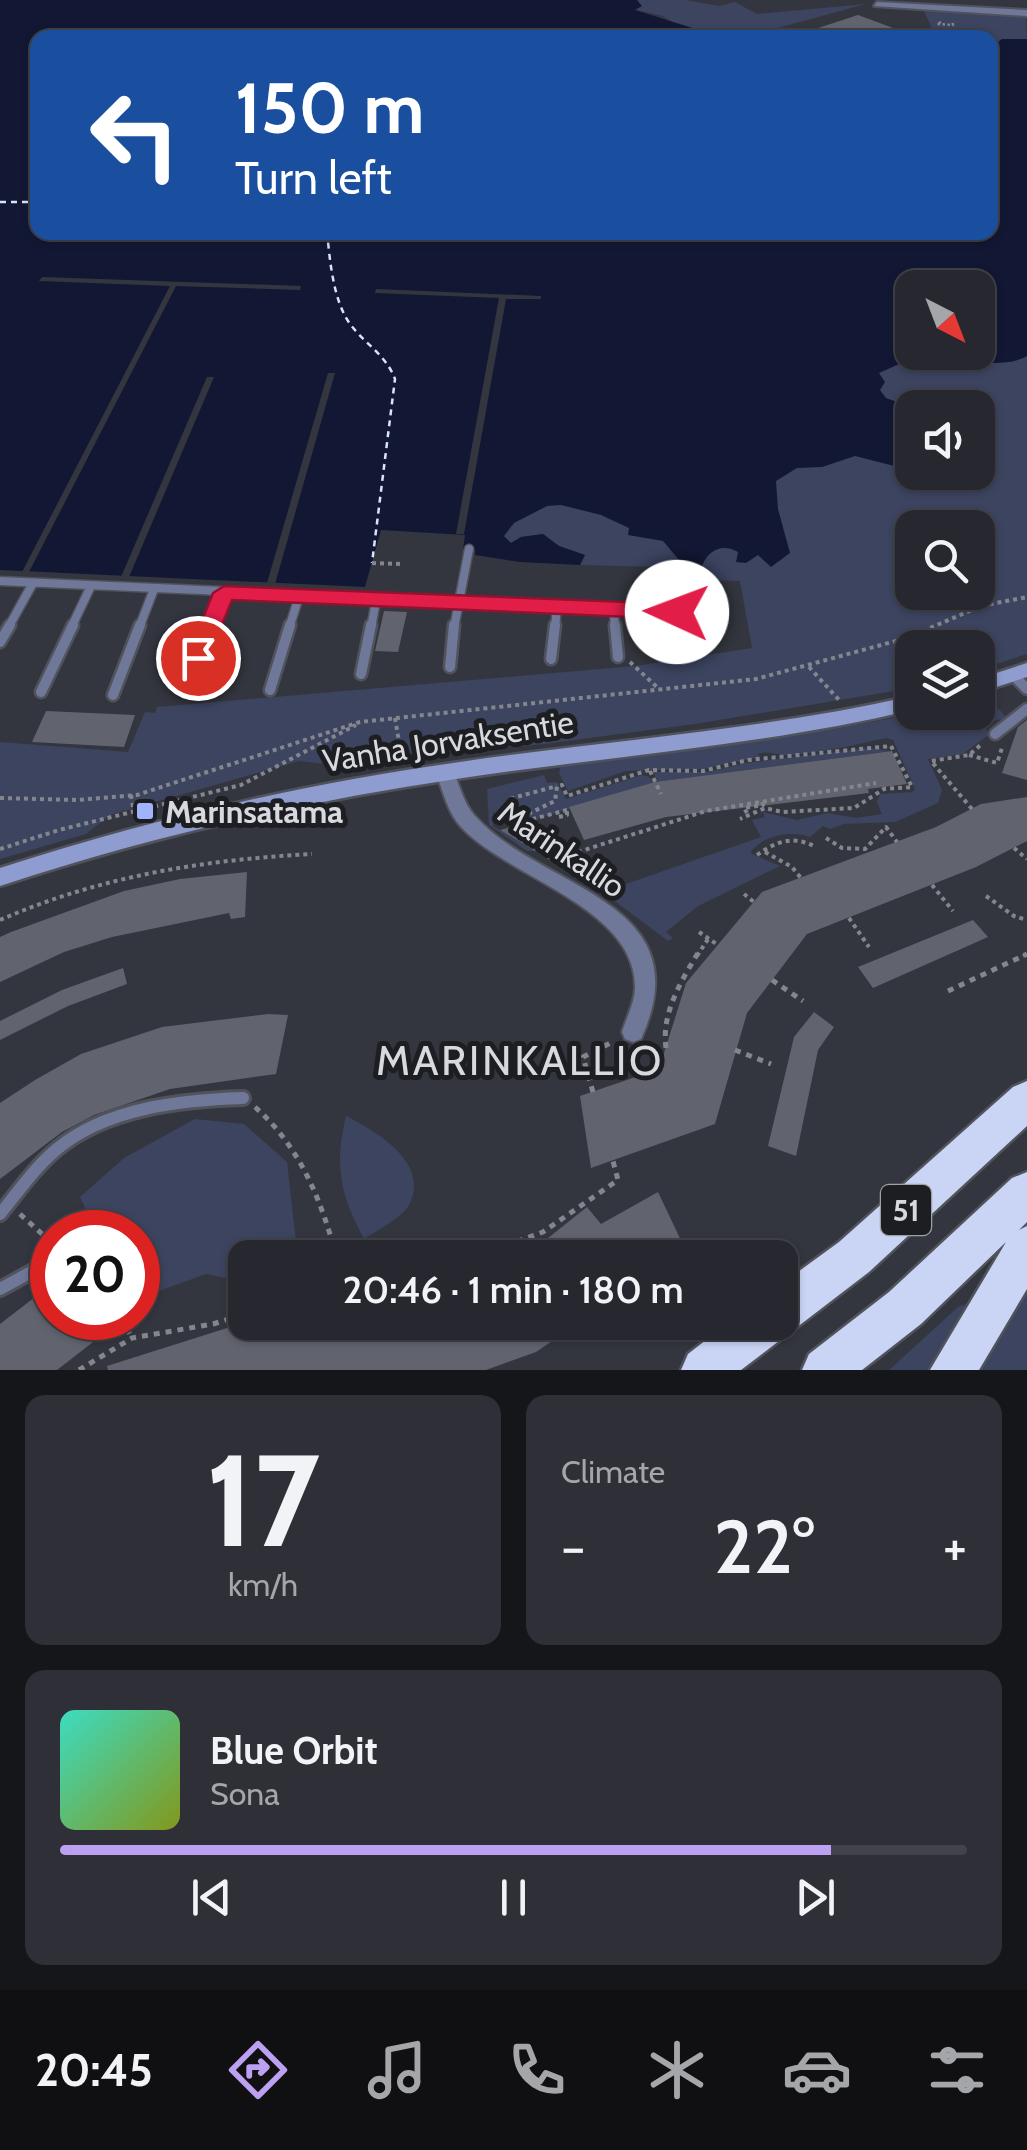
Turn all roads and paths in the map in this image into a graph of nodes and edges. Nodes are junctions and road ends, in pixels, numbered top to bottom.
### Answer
1 (877, 4) dead end
2 (1027, 13) edge
3 (469, 549) dead end
4 (372, 563) dead end
5 (400, 564) dead end
6 (0, 582) edge
7 (33, 583) junction
8 (91, 586) junction
9 (154, 590) junction
10 (224, 593) junction
11 (299, 597) junction
12 (1027, 597) edge
13 (376, 601) junction
14 (456, 602) junction
15 (556, 607) junction
16 (614, 610) junction
17 (708, 613) dead end
18 (0, 642) edge
19 (618, 658) joint
20 (551, 659) dead end
21 (450, 666) dead end
22 (808, 666) junction
23 (360, 674) dead end
24 (1022, 678) edge
25 (995, 683) edge
26 (659, 689) junction
27 (270, 690) dead end
28 (185, 691) dead end
29 (41, 692) dead end
30 (113, 696) dead end
31 (837, 698) dead end
32 (895, 706) edge
33 (1027, 709) edge
34 (395, 718) junction
35 (360, 722) junction
36 (995, 734) junction
37 (969, 755) junction
38 (402, 760) dead end
39 (650, 770) junction
40 (444, 773) junction
41 (876, 783) dead end
42 (867, 784) junction
43 (557, 786) junction
44 (661, 794) dead end
45 (131, 795) junction
46 (0, 798) edge
47 (873, 798) junction
48 (762, 802) junction
49 (972, 809) dead end
50 (530, 813) junction
51 (132, 814) junction
52 (747, 814) junction
53 (560, 818) dead end
54 (740, 819) dead end
55 (826, 838) dead end
56 (572, 842) dead end
57 (897, 842) dead end
58 (816, 846) dead end
59 (1014, 848) dead end
60 (0, 849) edge
61 (578, 852) dead end
62 (312, 854) dead end
63 (520, 858) junction
64 (1027, 859) edge
65 (0, 877) edge
66 (801, 878) dead end
67 (932, 885) dead end
68 (744, 894) dead end
69 (986, 896) dead end
70 (754, 902) dead end
71 (953, 911) dead end
72 (849, 918) dead end
73 (0, 920) edge
74 (1027, 920) edge
75 (699, 932) dead end
76 (708, 939) junction
77 (718, 945) dead end
78 (869, 947) dead end
79 (1027, 954) edge
80 (772, 980) dead end
81 (948, 991) dead end
82 (803, 1001) dead end
83 (633, 1032) joint
84 (734, 1050) dead end
85 (656, 1052) dead end
86 (770, 1064) dead end
87 (593, 1092) dead end
88 (243, 1098) joint
89 (1027, 1100) edge
90 (612, 1160) dead end
91 (1027, 1193) edge
92 (4, 1209) edge
93 (30, 1227) edge
94 (332, 1240) edge
95 (521, 1240) edge
96 (1027, 1248) edge
97 (30, 1273) edge
98 (0, 1289) edge
99 (798, 1299) edge
100 (228, 1319) edge
101 (160, 1333) edge
102 (129, 1340) edge
103 (743, 1340) edge
104 (79, 1370) edge
105 (704, 1370) edge
106 (825, 1370) edge
107 (953, 1370) edge

1 - 2 street
3 - 14 lane
4 - 5 path
6 - 7 lane
7 - 8 lane
7 - 18 lane
8 - 9 lane
8 - 29 lane
9 - 10 lane
9 - 30 lane
10 - 11 lane
10 - 28 lane
11 - 13 lane
11 - 27 lane
12 - 22 path
13 - 14 lane
13 - 23 lane
14 - 15 lane
14 - 21 lane
15 - 16 lane
15 - 20 lane
16 - 17 lane
16 - 19 lane
19 - 26 path
22 - 26 path
22 - 31 path
24 - 25 main road
26 - 34 path
32 - 40 main road, Vanha Jorvaksentie
33 - 36 lane
34 - 35 path
34 - 38 path
35 - 45 path
35 - 51 path
36 - 37 path
36 - 37 path
37 - 49 path
39 - 43 path
39 - 44 path
39 - 47 path
40 - 63 street, Marinkallio
40 - 65 main road, Vanha Jorvaksentie
41 - 42 path
42 - 47 path
42 - 48 path
43 - 50 path
43 - 50 path
45 - 46 path
45 - 51 path
47 - 52 path
48 - 52 path
48 - 61 path
50 - 53 path
51 - 60 path
52 - 54 path
55 - 57 path
56 - 63 path
58 - 66 path
59 - 64 path
62 - 73 path
63 - 83 street, Marinkallio
67 - 71 path
68 - 70 path
69 - 74 path
72 - 78 path
75 - 76 path
76 - 77 path
76 - 85 path
79 - 81 path
80 - 82 path
83 - 87 path
84 - 86 path
88 - 92 lane
88 - 94 path
89 - 99 highway, 51
90 - 95 path
91 - 106 highway, 51
92 - 93 path
96 - 107 highway
97 - 98 lane
100 - 101 path
102 - 104 path
103 - 105 highway

